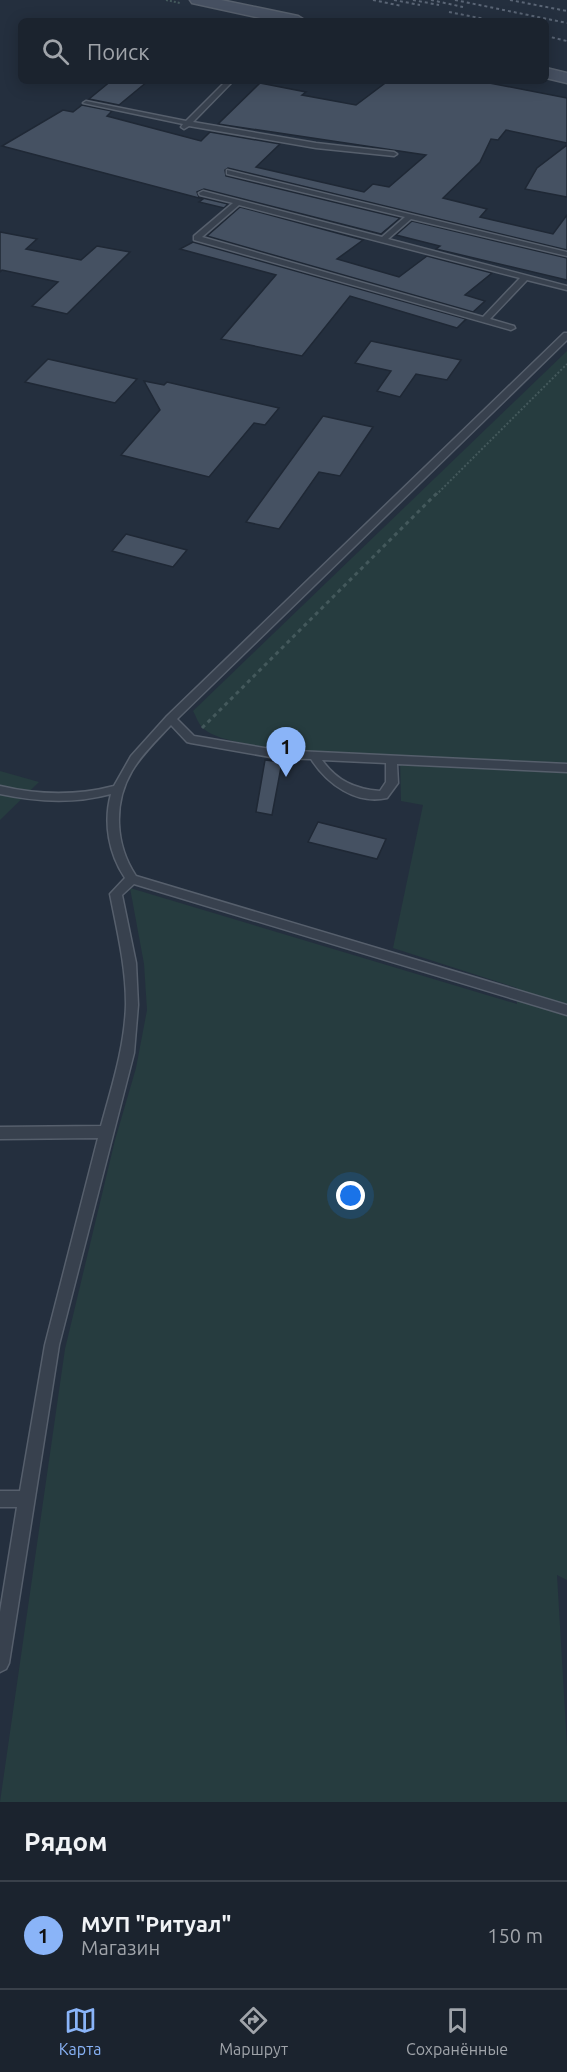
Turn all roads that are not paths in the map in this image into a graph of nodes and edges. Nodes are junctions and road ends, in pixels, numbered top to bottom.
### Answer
1 (198, 0) edge
2 (284, 18) edge
3 (549, 74) edge
4 (567, 78) edge
5 (227, 84) edge
6 (86, 103) dead end
7 (185, 126) junction
8 (394, 154) dead end
9 (230, 172) dead end
10 (203, 193) dead end
11 (238, 202) junction
12 (410, 216) junction
13 (383, 240) junction
14 (567, 254) edge
15 (526, 277) junction
16 (567, 288) edge
17 (484, 321) junction
18 (511, 328) dead end
19 (567, 335) edge
20 (171, 719) junction
21 (314, 756) junction
22 (391, 761) junction
23 (567, 768) edge
24 (119, 788) junction
25 (0, 790) edge
26 (132, 879) junction
27 (567, 1010) edge
28 (104, 1132) junction
29 (0, 1133) edge
30 (0, 1499) edge
31 (27, 1499) junction
32 (0, 1663) edge

1 - 2 main road
3 - 4 main road
5 - 7 lane
6 - 7 lane
7 - 8 lane
9 - 12 lane
10 - 11 lane
11 - 13 lane
11 - 17 lane
12 - 13 lane
12 - 14 lane
13 - 15 lane
15 - 16 lane
15 - 17 lane
17 - 18 lane
19 - 20 lane
20 - 21 lane
20 - 24 lane
21 - 22 lane
21 - 22 lane
22 - 23 lane
24 - 25 lane
24 - 26 lane
26 - 27 lane
26 - 28 lane
28 - 29 lane
28 - 31 lane
30 - 31 lane
31 - 32 lane

